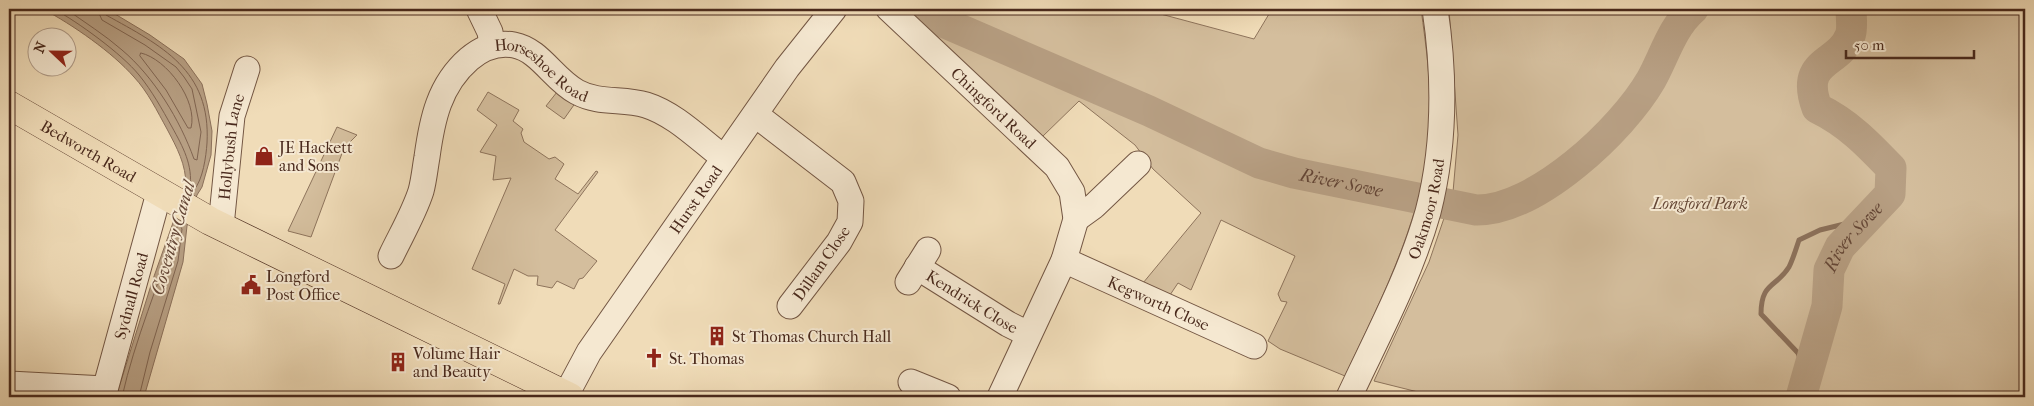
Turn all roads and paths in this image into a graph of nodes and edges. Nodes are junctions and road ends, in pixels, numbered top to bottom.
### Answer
1 (479, 9) edge
2 (834, 9) edge
3 (889, 9) edge
4 (1435, 9) edge
5 (492, 45) junction
6 (247, 69) dead end
7 (9, 105) edge
8 (756, 115) junction
9 (724, 158) junction
10 (1138, 164) dead end
11 (163, 196) junction
12 (1076, 219) junction
13 (215, 223) junction
14 (391, 256) dead end
15 (1064, 260) junction
16 (917, 266) dead end
17 (790, 306) dead end
18 (1028, 334) junction
19 (1254, 346) dead end
20 (911, 382) dead end
21 (9, 384) edge
22 (104, 393) edge
23 (568, 396) edge
24 (948, 397) edge
25 (1000, 397) edge
26 (1349, 397) edge

1 - 5 street
2 - 8 street, Hurst Road
3 - 12 street, Chingford Road
4 - 26 street, Oakmoor Road
5 - 9 street, Horseshoe Road
5 - 14 street, Horseshoe Road
6 - 13 street, Hollybush Lane
7 - 11 main road, Bedworth Road
8 - 9 street, Hurst Road
8 - 17 street, Dillam Close
9 - 23 street, Hurst Road
10 - 12 street
11 - 13 main road, Bedworth Road
11 - 22 street, Sydnall Road
12 - 15 street, Chingford Road
13 - 23 main road, Bedworth Road
15 - 18 street, Chingford Road
15 - 19 street, Kegworth Close
16 - 18 street, Kendrick Close
18 - 25 street, Chingford Road
20 - 24 street
21 - 22 street

